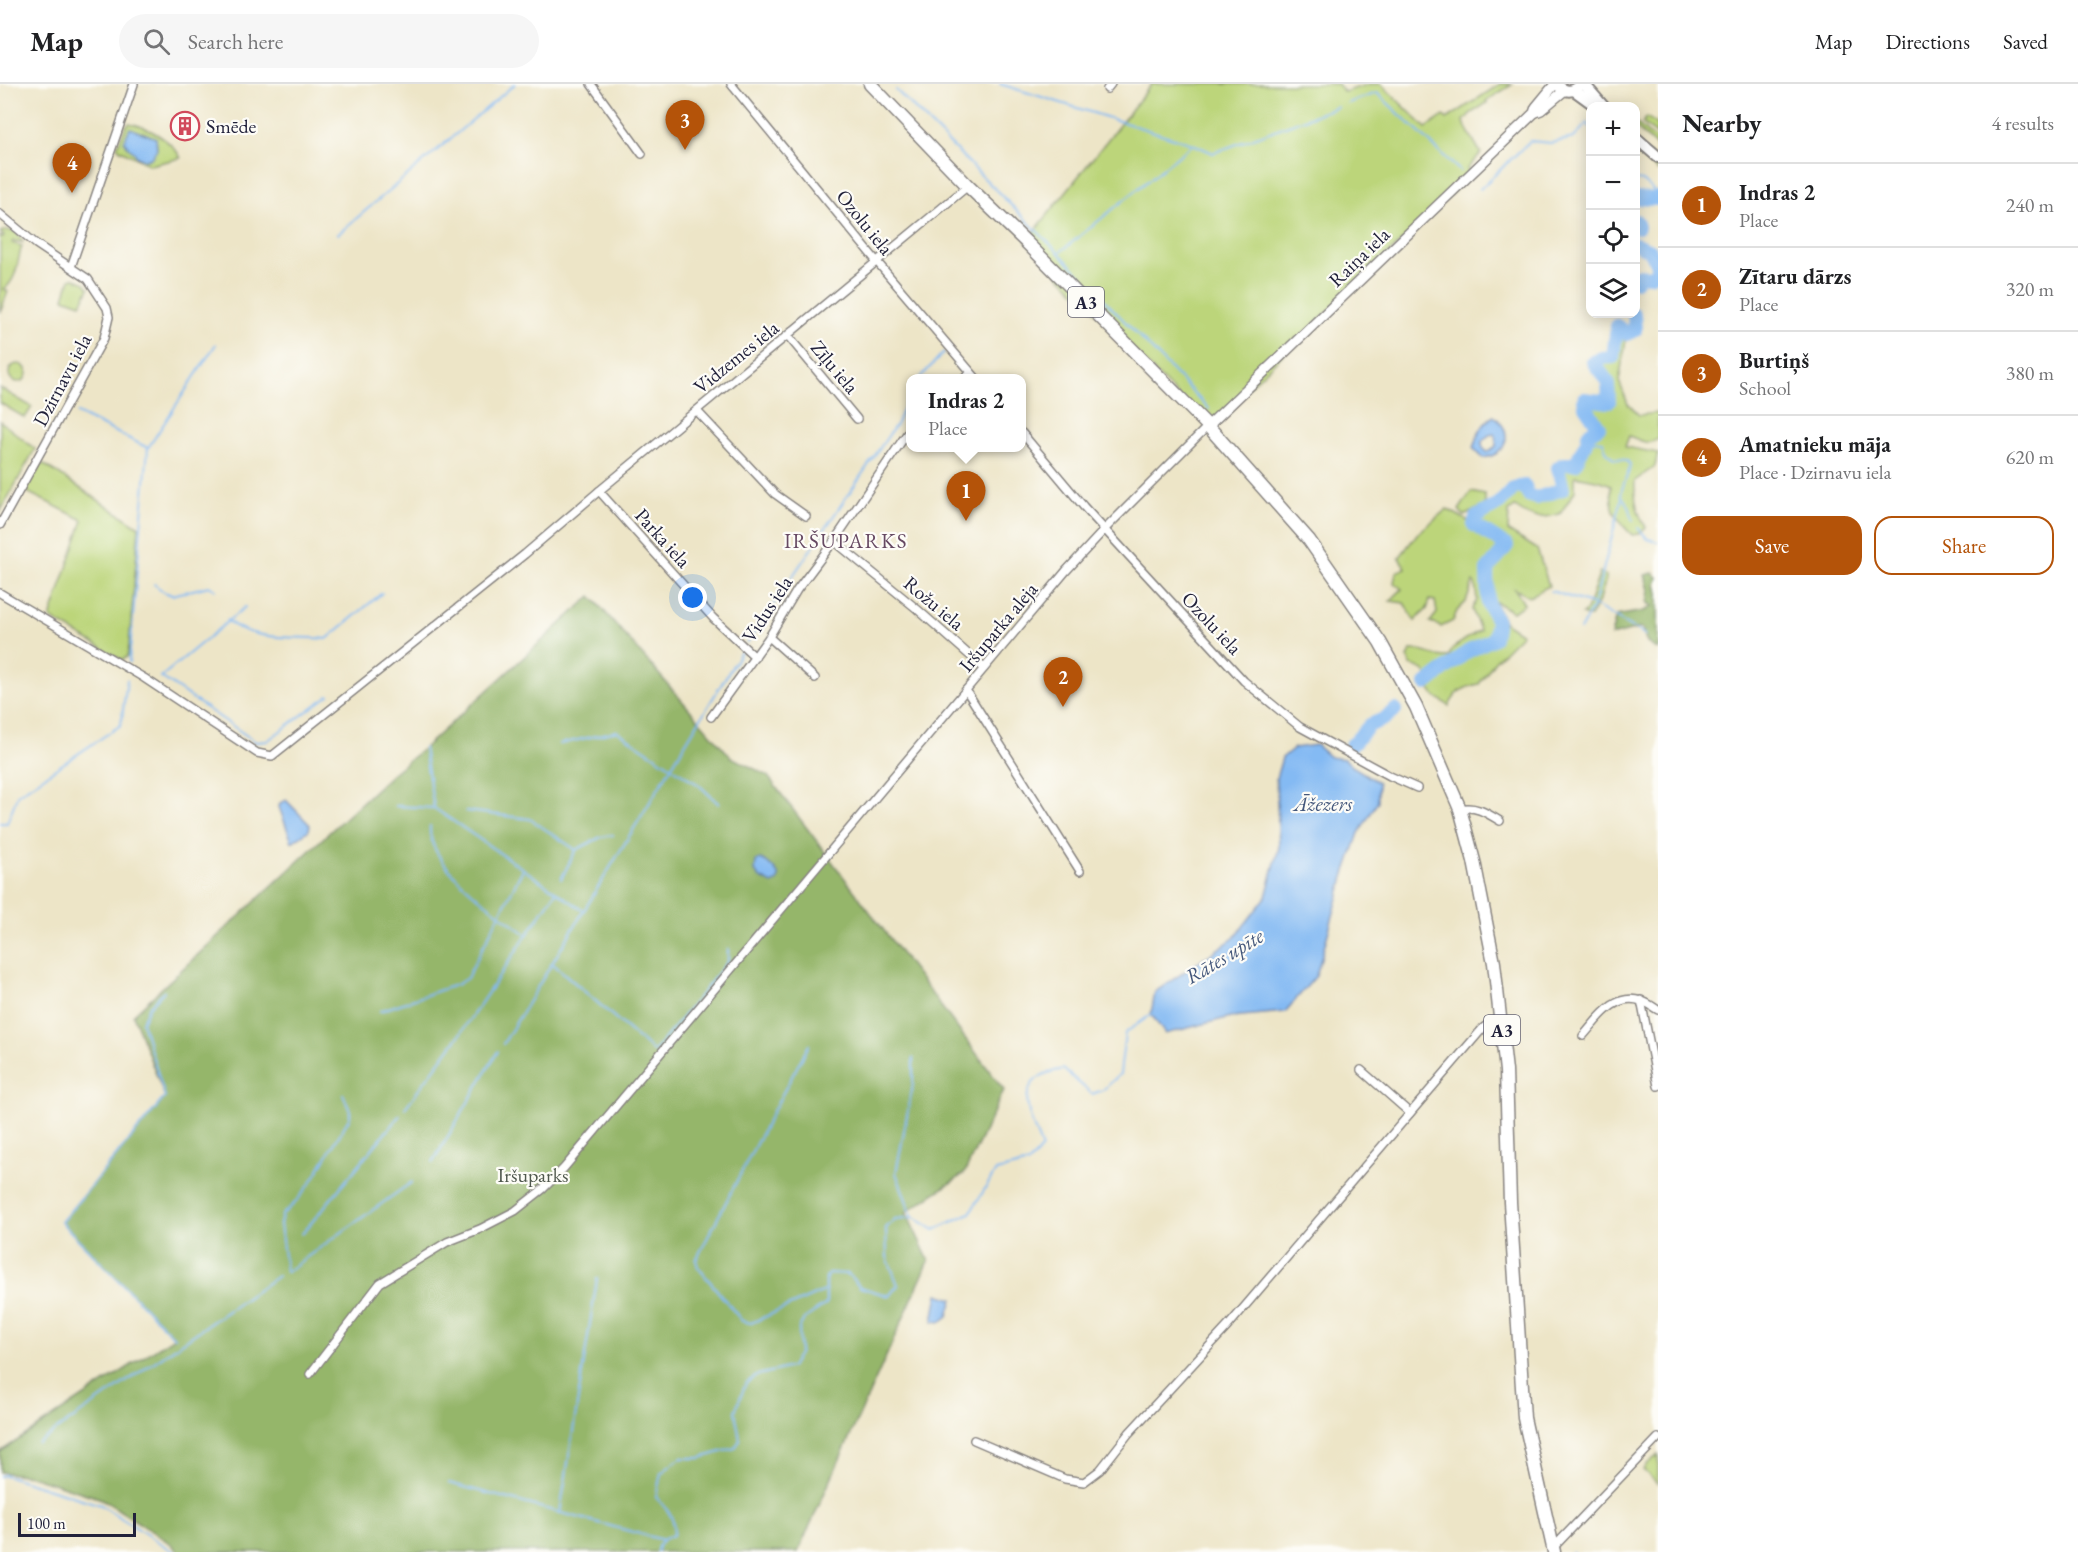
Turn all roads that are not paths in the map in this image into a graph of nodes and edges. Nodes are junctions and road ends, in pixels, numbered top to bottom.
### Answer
1 (134, 84) edge
2 (591, 84) edge
3 (731, 84) edge
4 (870, 84) edge
5 (1569, 86) edge
6 (1591, 102) edge
7 (1596, 102) edge
8 (1640, 142) edge
9 (642, 154) dead end
10 (1658, 158) edge
11 (968, 186) junction
12 (0, 214) edge
13 (878, 263) junction
14 (70, 267) junction
15 (789, 336) junction
16 (971, 374) edge
17 (697, 411) junction
18 (857, 419) dead end
19 (1208, 426) junction
20 (906, 435) edge
21 (1026, 438) edge
22 (599, 491) junction
23 (806, 516) dead end
24 (0, 525) edge
25 (1105, 529) junction
26 (834, 542) junction
27 (0, 593) edge
28 (769, 637) junction
29 (755, 657) junction
30 (984, 668) junction
31 (815, 678) dead end
32 (966, 690) junction
33 (711, 717) dead end
34 (1417, 788) dead end
35 (1460, 809) junction
36 (1500, 821) dead end
37 (1080, 871) dead end
38 (1641, 1000) junction
39 (1658, 1010) edge
40 (1501, 1020) junction
41 (1583, 1036) dead end
42 (1361, 1070) dead end
43 (1658, 1086) edge
44 (1410, 1113) junction
45 (310, 1374) dead end
46 (1658, 1438) edge
47 (974, 1440) dead end
48 (1552, 1550) edge

1 - 14 street
2 - 9 street
3 - 13 street, Ozolu iela
4 - 11 highway, A3
5 - 6 main road
5 - 7 main road
5 - 19 street, Raiņa iela
8 - 10 main road
11 - 13 street, Vidzemes iela
11 - 19 highway, A3
12 - 14 street, Dzirnavu iela
13 - 15 street, Vidzemes iela
13 - 16 street, Ozolu iela
14 - 24 street, Dzirnavu iela
15 - 17 street, Vidzemes iela
15 - 18 street, Zīļu iela
17 - 22 street, Vidzemes iela
17 - 23 street
19 - 25 street, Iršuparka aleja
19 - 35 highway, A3
20 - 26 street, Vidus iela
21 - 25 street, Ozolu iela
22 - 27 street, Vidzemes iela
22 - 29 street, Parka iela
25 - 30 street, Iršuparka aleja
25 - 34 street, Ozolu iela
26 - 28 street, Vidus iela
26 - 30 street, Rožu iela
28 - 29 street, Vidus iela
28 - 31 street
29 - 33 street, Vidus iela
30 - 32 street, Iršuparka aleja
32 - 37 street
32 - 45 street, Iršuparka aleja
35 - 36 street
35 - 40 highway, A3
38 - 39 street
38 - 41 street
38 - 43 street
40 - 44 street
40 - 48 highway, A3
42 - 44 street
44 - 47 street
46 - 48 street

